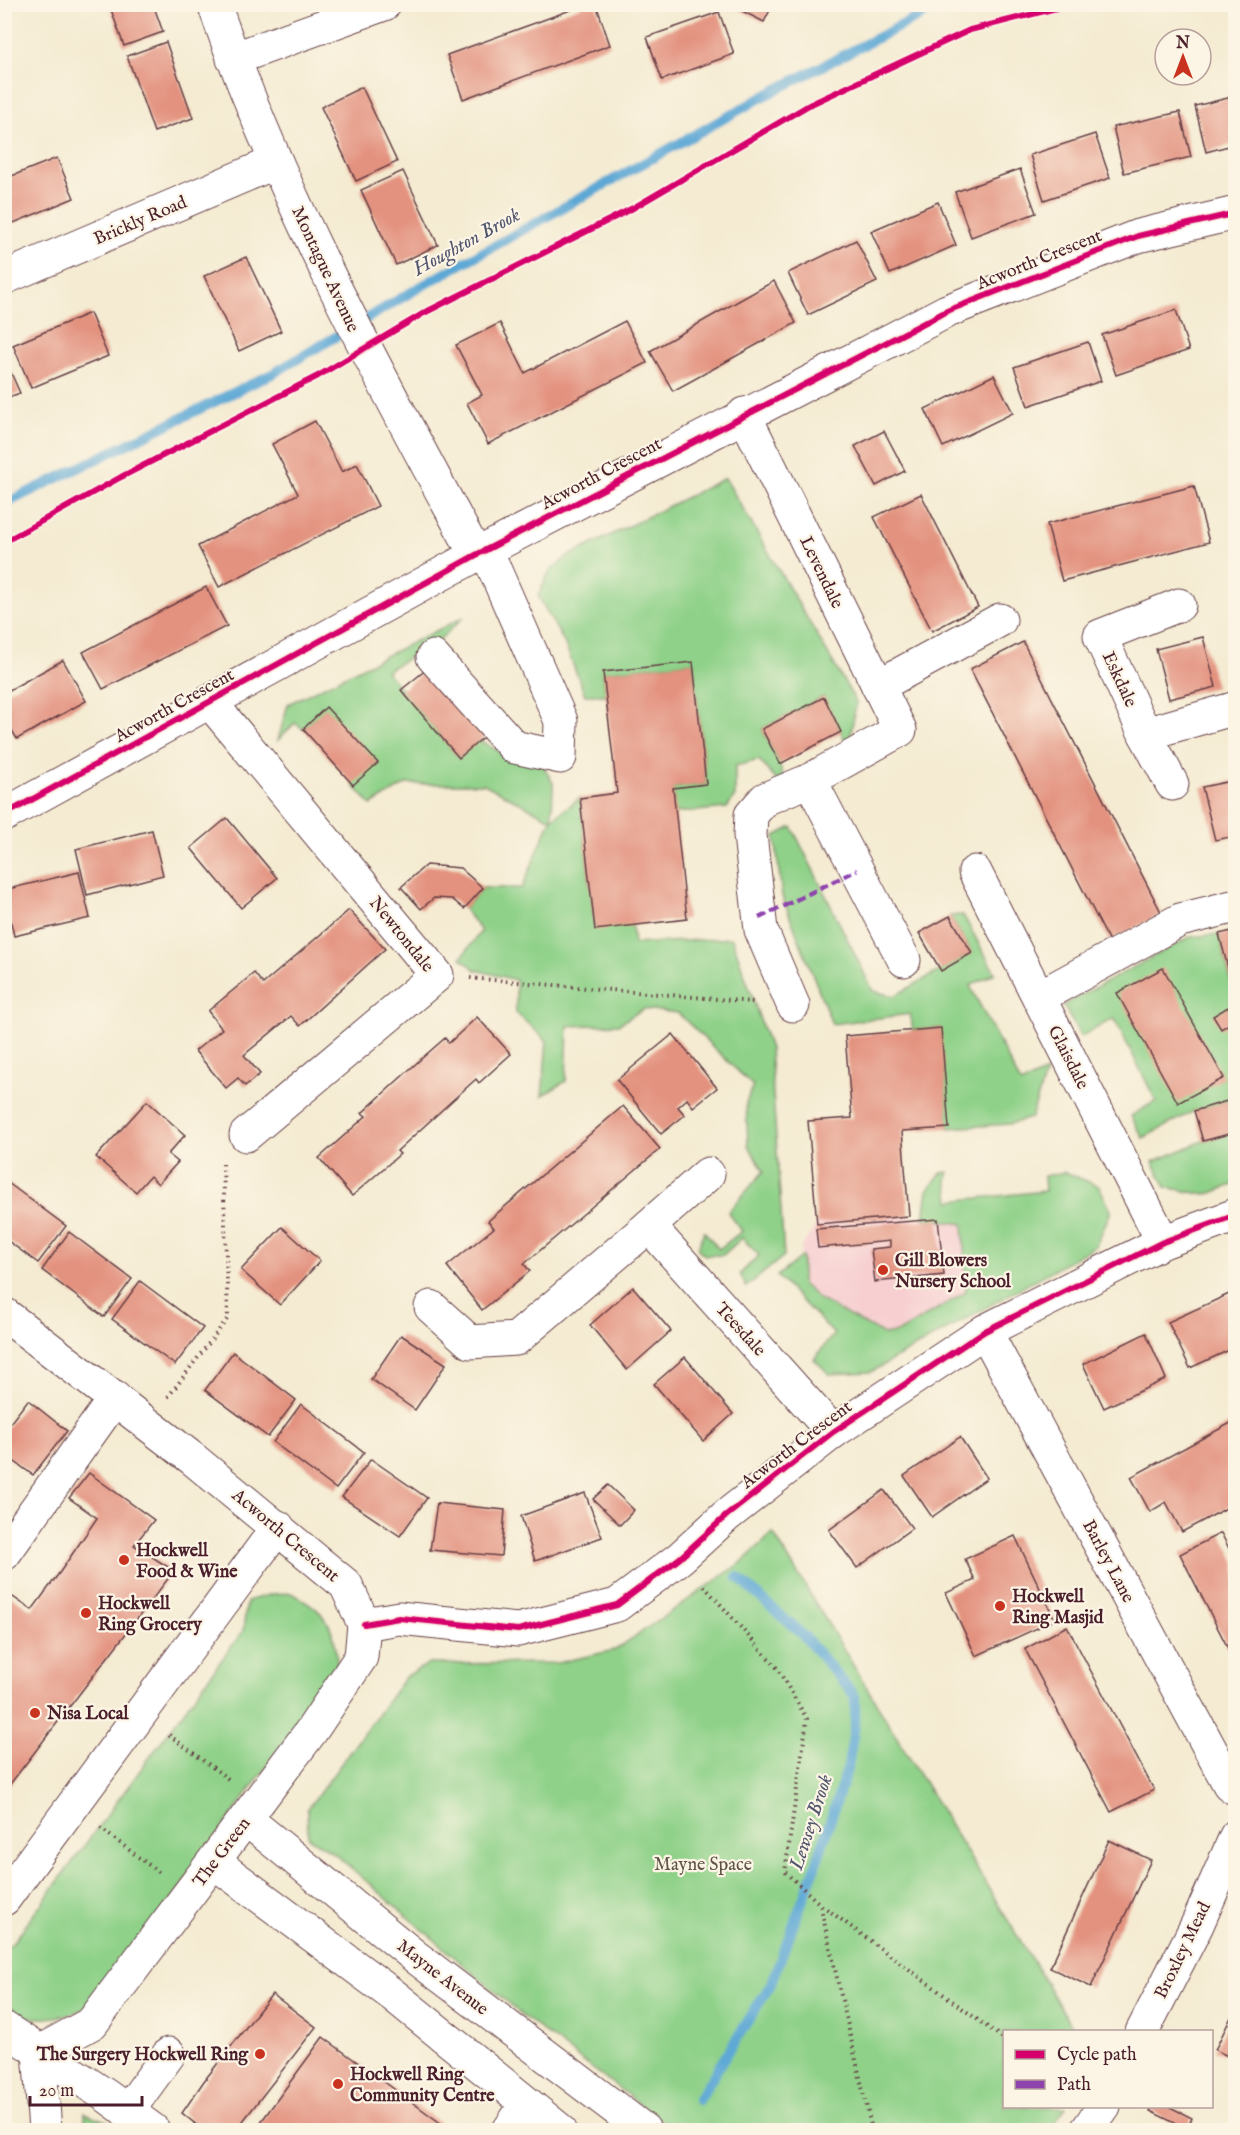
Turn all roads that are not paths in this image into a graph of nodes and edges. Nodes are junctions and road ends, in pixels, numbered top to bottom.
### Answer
1 (214, 4) edge
2 (384, 4) edge
3 (233, 59) junction
4 (276, 162) junction
5 (1236, 213) edge
6 (4, 278) edge
7 (744, 414) junction
8 (481, 552) junction
9 (1179, 605) dead end
10 (1000, 620) dead end
11 (433, 657) dead end
12 (878, 686) junction
13 (210, 702) junction
14 (1236, 708) edge
15 (1145, 734) junction
16 (810, 780) junction
17 (1172, 784) dead end
18 (4, 815) edge
19 (975, 872) dead end
20 (1236, 906) edge
21 (904, 960) dead end
22 (1039, 997) junction
23 (793, 1005) road end
24 (246, 1135) road end
25 (708, 1174) dead end
26 (1236, 1215) edge
27 (649, 1226) junction
28 (1163, 1242) junction
29 (431, 1307) dead end
30 (4, 1314) edge
31 (985, 1331) junction
32 (115, 1398) junction
33 (833, 1432) junction
34 (278, 1527) junction
35 (4, 1554) edge
36 (364, 1624) junction
37 (1236, 1790) edge
38 (246, 1819) junction
39 (1234, 1841) edge
40 (214, 1862) junction
41 (4, 1899) edge
42 (4, 2028) edge
43 (1143, 2030) edge
44 (39, 2052) junction
45 (169, 2054) dead end
46 (1103, 2108) edge
47 (517, 2118) edge
48 (140, 2121) edge
49 (45, 2130) edge
50 (560, 2130) edge
51 (644, 2130) edge
52 (1087, 2130) edge

1 - 3 street, Montague Avenue
2 - 3 street
3 - 4 street, Montague Avenue
4 - 6 street, Brickly Road
4 - 8 street, Montague Avenue
5 - 7 street, Acworth Crescent
7 - 8 street, Acworth Crescent
7 - 12 street, Levendale
8 - 11 street, Montague Avenue
8 - 13 street, Acworth Crescent
9 - 15 street, Eskdale
10 - 12 street
12 - 16 street, Levendale
13 - 18 street, Acworth Crescent
13 - 24 street, Newtondale
14 - 15 street
15 - 17 street, Eskdale
16 - 21 street
16 - 23 street
19 - 22 street, Glaisdale
20 - 22 street
22 - 28 street, Glaisdale
25 - 27 street
26 - 28 street, Acworth Crescent
27 - 29 street
27 - 33 street, Teesdale
28 - 31 street, Acworth Crescent
30 - 32 street, Acworth Crescent
31 - 33 street, Acworth Crescent
31 - 37 street, Barley Lane
32 - 34 street, Acworth Crescent
32 - 35 street
33 - 36 street, Acworth Crescent
34 - 36 street, Acworth Crescent
34 - 41 street
36 - 38 street, The Green
38 - 40 street, The Green
38 - 51 street, Mayne Avenue
39 - 43 street, Broxley Mead
40 - 44 street, The Green
40 - 47 street
42 - 44 street
44 - 48 street
44 - 49 street
45 - 48 street
46 - 52 street
47 - 50 street

